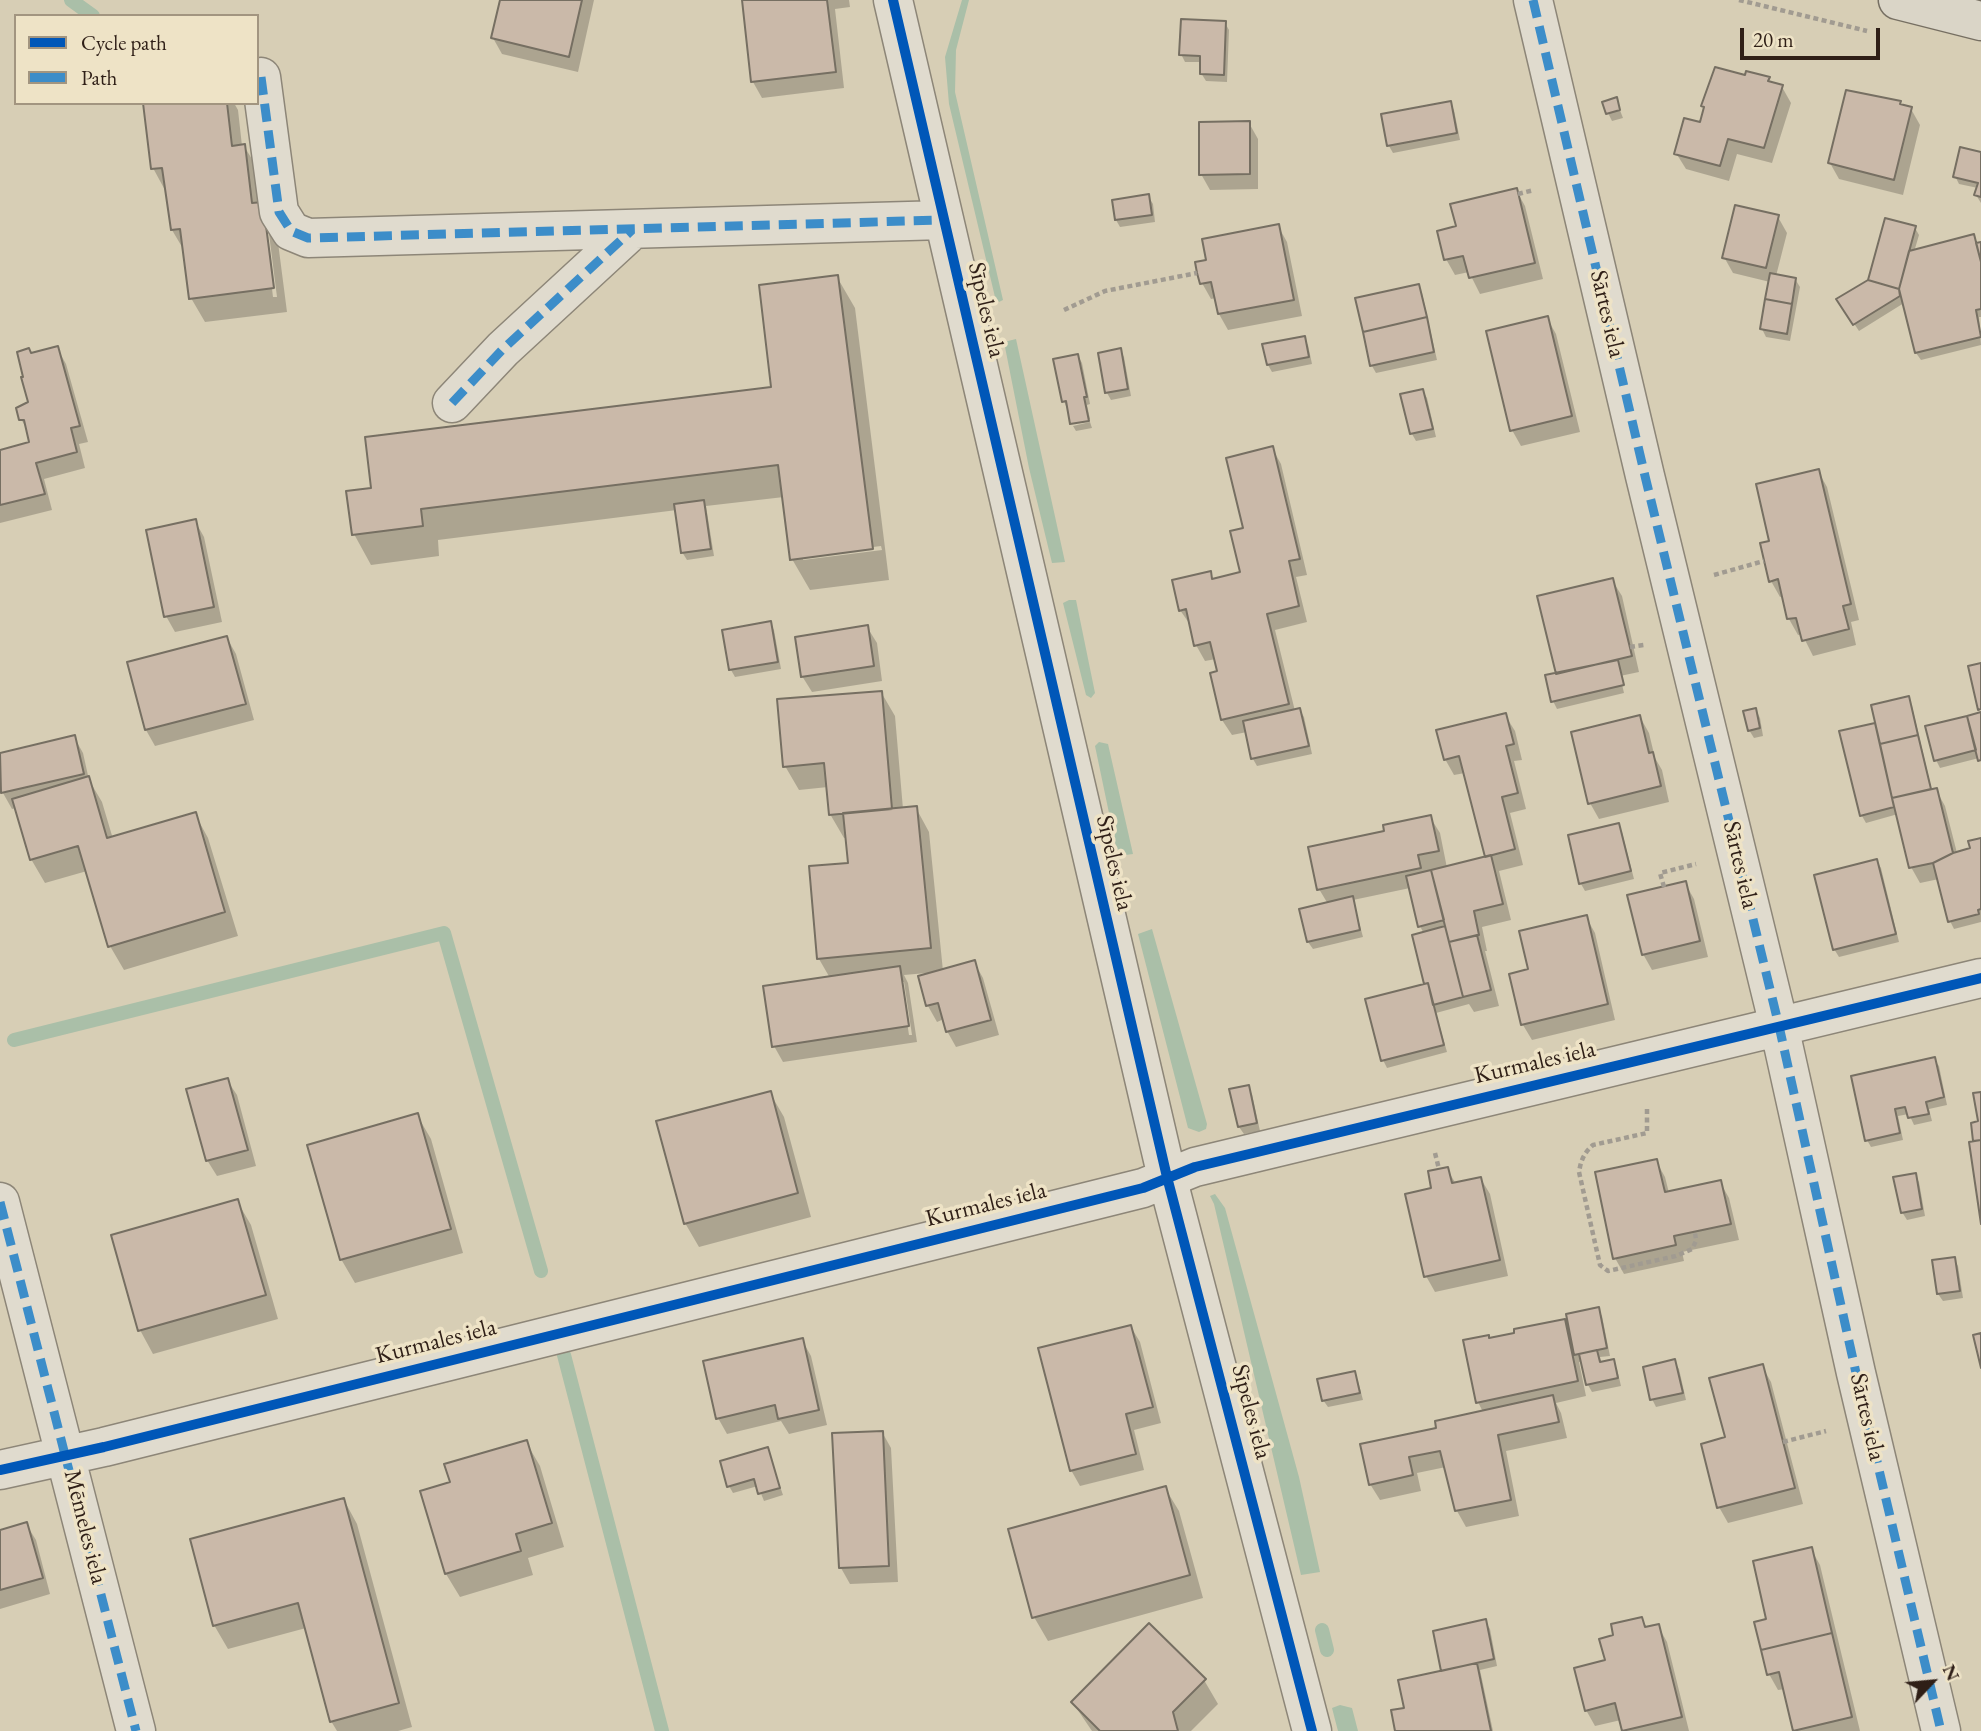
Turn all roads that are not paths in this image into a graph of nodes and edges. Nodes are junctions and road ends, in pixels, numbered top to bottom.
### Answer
1 (893, 0) edge
2 (1533, 0) edge
3 (1898, 0) edge
4 (1981, 21) edge
5 (261, 76) dead end
6 (944, 220) junction
7 (632, 230) junction
8 (452, 403) dead end
9 (1981, 978) edge
10 (1779, 1026) junction
11 (1167, 1177) junction
12 (0, 1202) edge
13 (67, 1456) junction
14 (0, 1470) edge
15 (136, 1731) edge
16 (1312, 1731) edge
17 (1941, 1731) edge

1 - 6 street, Sīpeles iela
2 - 10 street, Sārtes iela
3 - 4 main road
5 - 7 street
6 - 7 street
6 - 11 street, Sīpeles iela
7 - 8 street
9 - 10 street, Kurmales iela
10 - 11 street, Kurmales iela
10 - 17 street, Sārtes iela
11 - 13 street, Kurmales iela
11 - 16 street, Sīpeles iela
12 - 13 street, Mēmeles iela
13 - 14 street, Kurmales iela
13 - 15 street, Mēmeles iela

